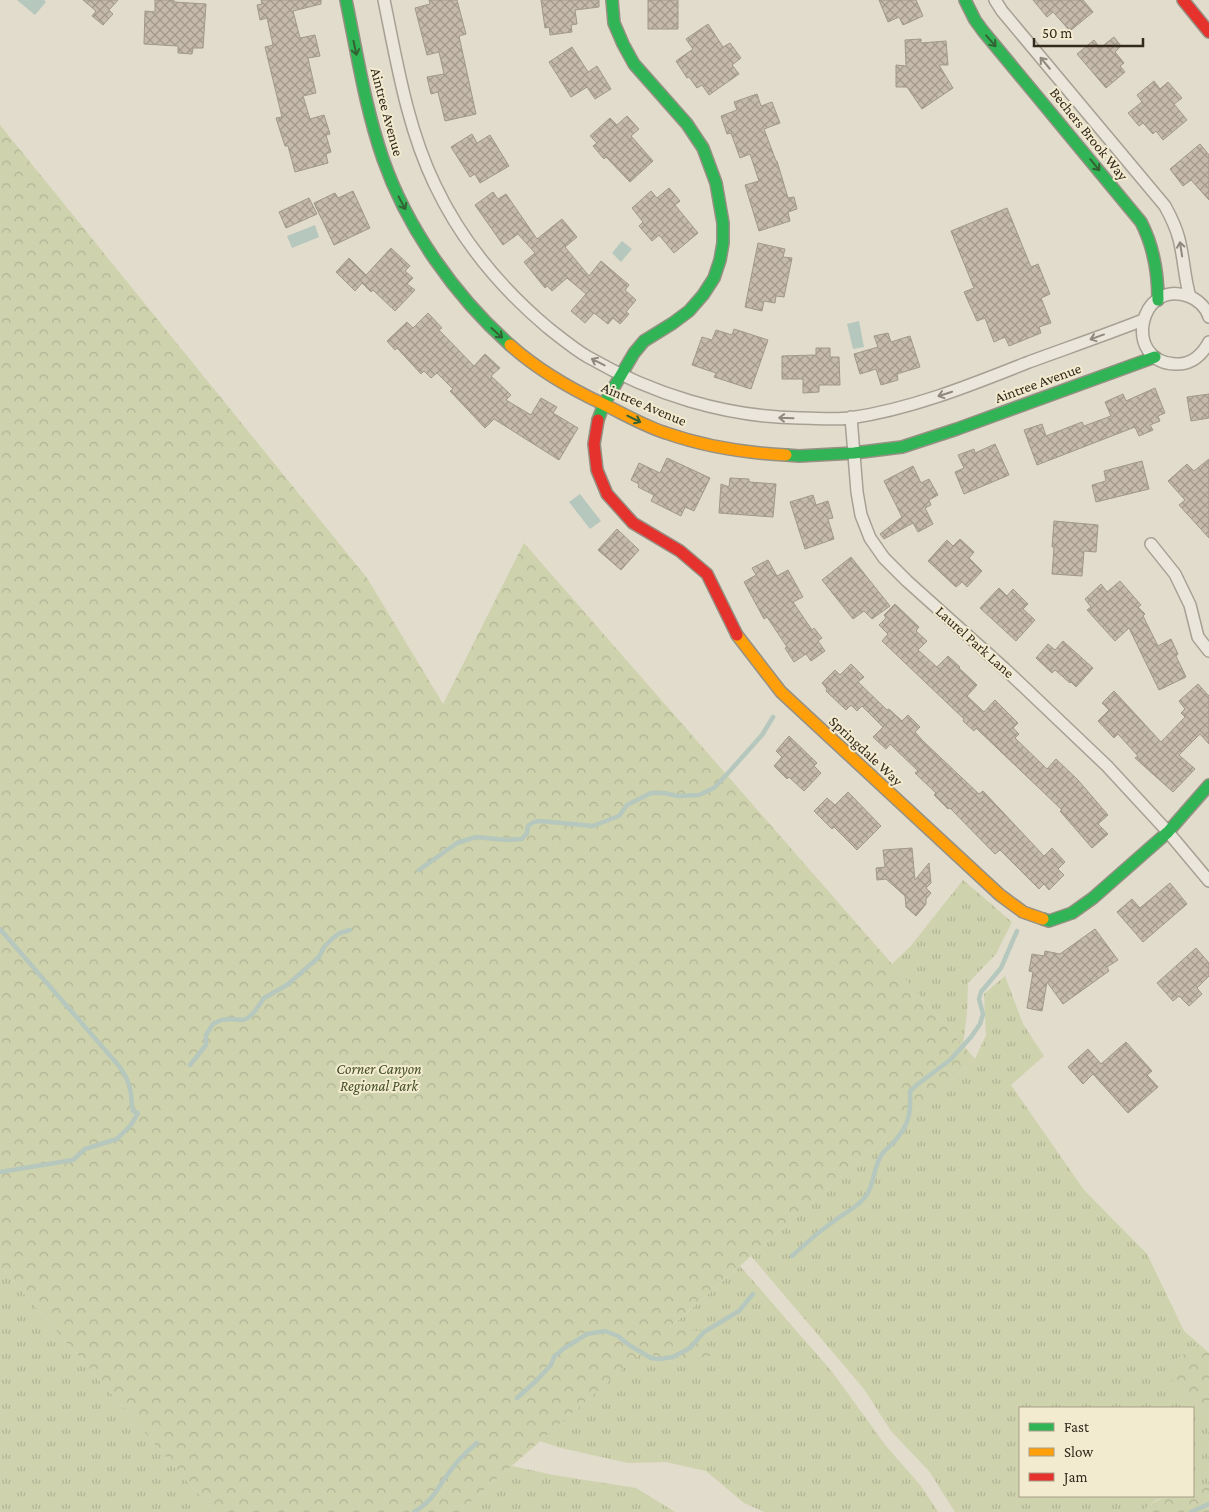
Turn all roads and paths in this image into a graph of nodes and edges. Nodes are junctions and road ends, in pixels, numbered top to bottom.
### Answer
1 (346, 0) edge
2 (384, 0) edge
3 (612, 0) edge
4 (965, 0) edge
5 (995, 0) edge
6 (1183, 0) edge
7 (1209, 32) edge
8 (1190, 297) junction
9 (1158, 300) junction
10 (1205, 306) edge
11 (1209, 317) edge
12 (1143, 320) junction
13 (1207, 348) edge
14 (1155, 357) junction
15 (621, 374) junction
16 (604, 404) junction
17 (852, 418) junction
18 (854, 453) junction
19 (1152, 544) dead end
20 (1209, 651) edge
21 (1209, 785) edge
22 (1168, 832) junction
23 (1209, 881) edge

1 -> 16 street, Aintree Avenue
15 -> 2 street, Aintree Avenue
3 - 15 street, Springdale Way
4 -> 9 street, Bechers Brook Way
8 -> 5 street, Bechers Brook Way
6 - 7 street
8 - 9 street
8 - 10 street
9 - 12 street
10 - 11 street
12 - 14 street
12 -> 17 street, Aintree Avenue
13 - 14 street
14 - 18 street, Aintree Avenue
15 - 16 street, Springdale Way
17 -> 15 street, Aintree Avenue
16 -> 18 street, Aintree Avenue
16 - 22 street, Springdale Way
17 - 18 street, Laurel Park Lane
18 - 22 street, Laurel Park Lane
19 - 20 street
21 - 22 street, Springdale Way
22 - 23 street, Laurel Park Lane

